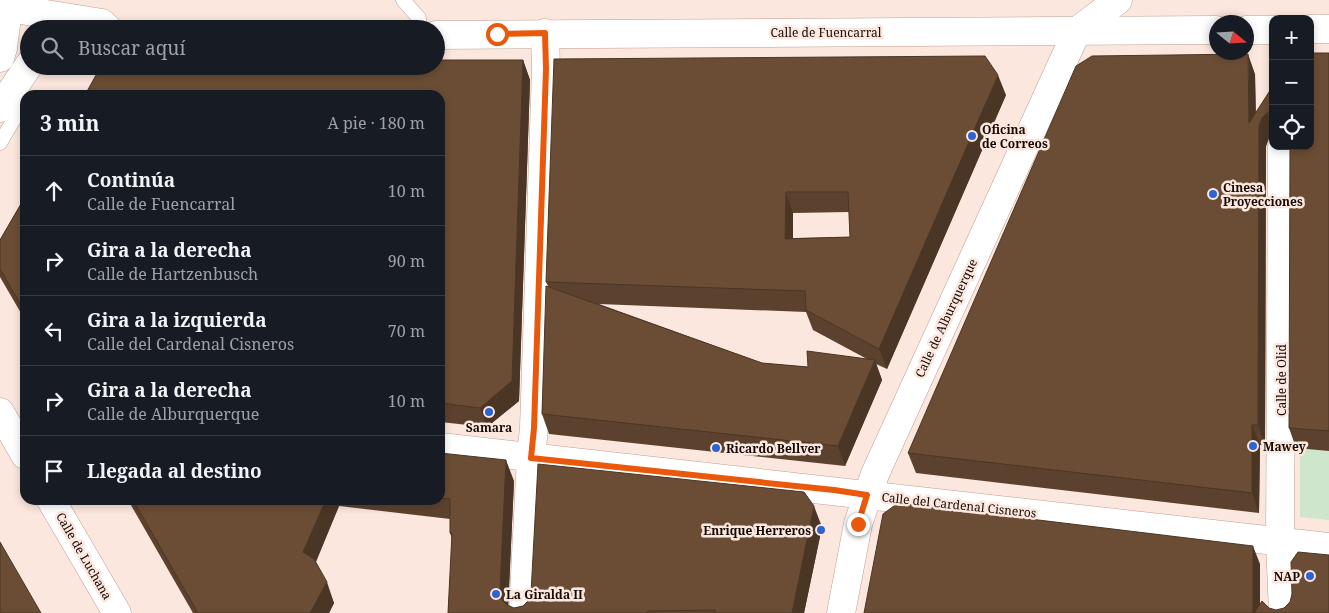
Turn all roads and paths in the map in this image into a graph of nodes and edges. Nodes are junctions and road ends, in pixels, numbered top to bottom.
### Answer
1 (403, 0) edge
2 (1118, 0) edge
3 (6, 5) edge
4 (86, 20) edge
5 (419, 20) edge
6 (1314, 29) edge
7 (1329, 29) edge
8 (1209, 30) edge
9 (1254, 30) edge
10 (1269, 30) edge
11 (1077, 31) junction
12 (545, 33) junction
13 (445, 35) edge
14 (0, 58) edge
15 (25, 75) edge
16 (11, 106) edge
17 (0, 143) edge
18 (1282, 150) edge
19 (0, 412) edge
20 (20, 439) edge
21 (445, 448) edge
22 (531, 458) junction
23 (867, 495) junction
24 (54, 505) edge
25 (1280, 542) junction
26 (1329, 547) edge
27 (117, 613) edge
28 (524, 613) edge
29 (841, 613) edge
30 (1283, 613) edge

1 - 5 lane
2 - 11 street
3 - 4 street
3 - 14 street
6 - 7 street
8 - 11 street, Calle de Fuencarral
9 - 10 street
11 - 12 street, Calle de Fuencarral
11 - 23 street, Calle de Alburquerque
12 - 13 street, Calle de Fuencarral
12 - 22 street
15 - 16 street
16 - 17 lane
18 - 25 street, Calle de Olid
19 - 20 street
21 - 22 street, Calle del Cardenal Cisneros
22 - 23 street, Calle del Cardenal Cisneros
22 - 28 street
23 - 25 street, Calle del Cardenal Cisneros
23 - 29 street, Calle de Alburquerque
24 - 27 street, Calle de Luchana
25 - 26 street, Calle del Cardenal Cisneros
25 - 30 street, Calle de Olid

